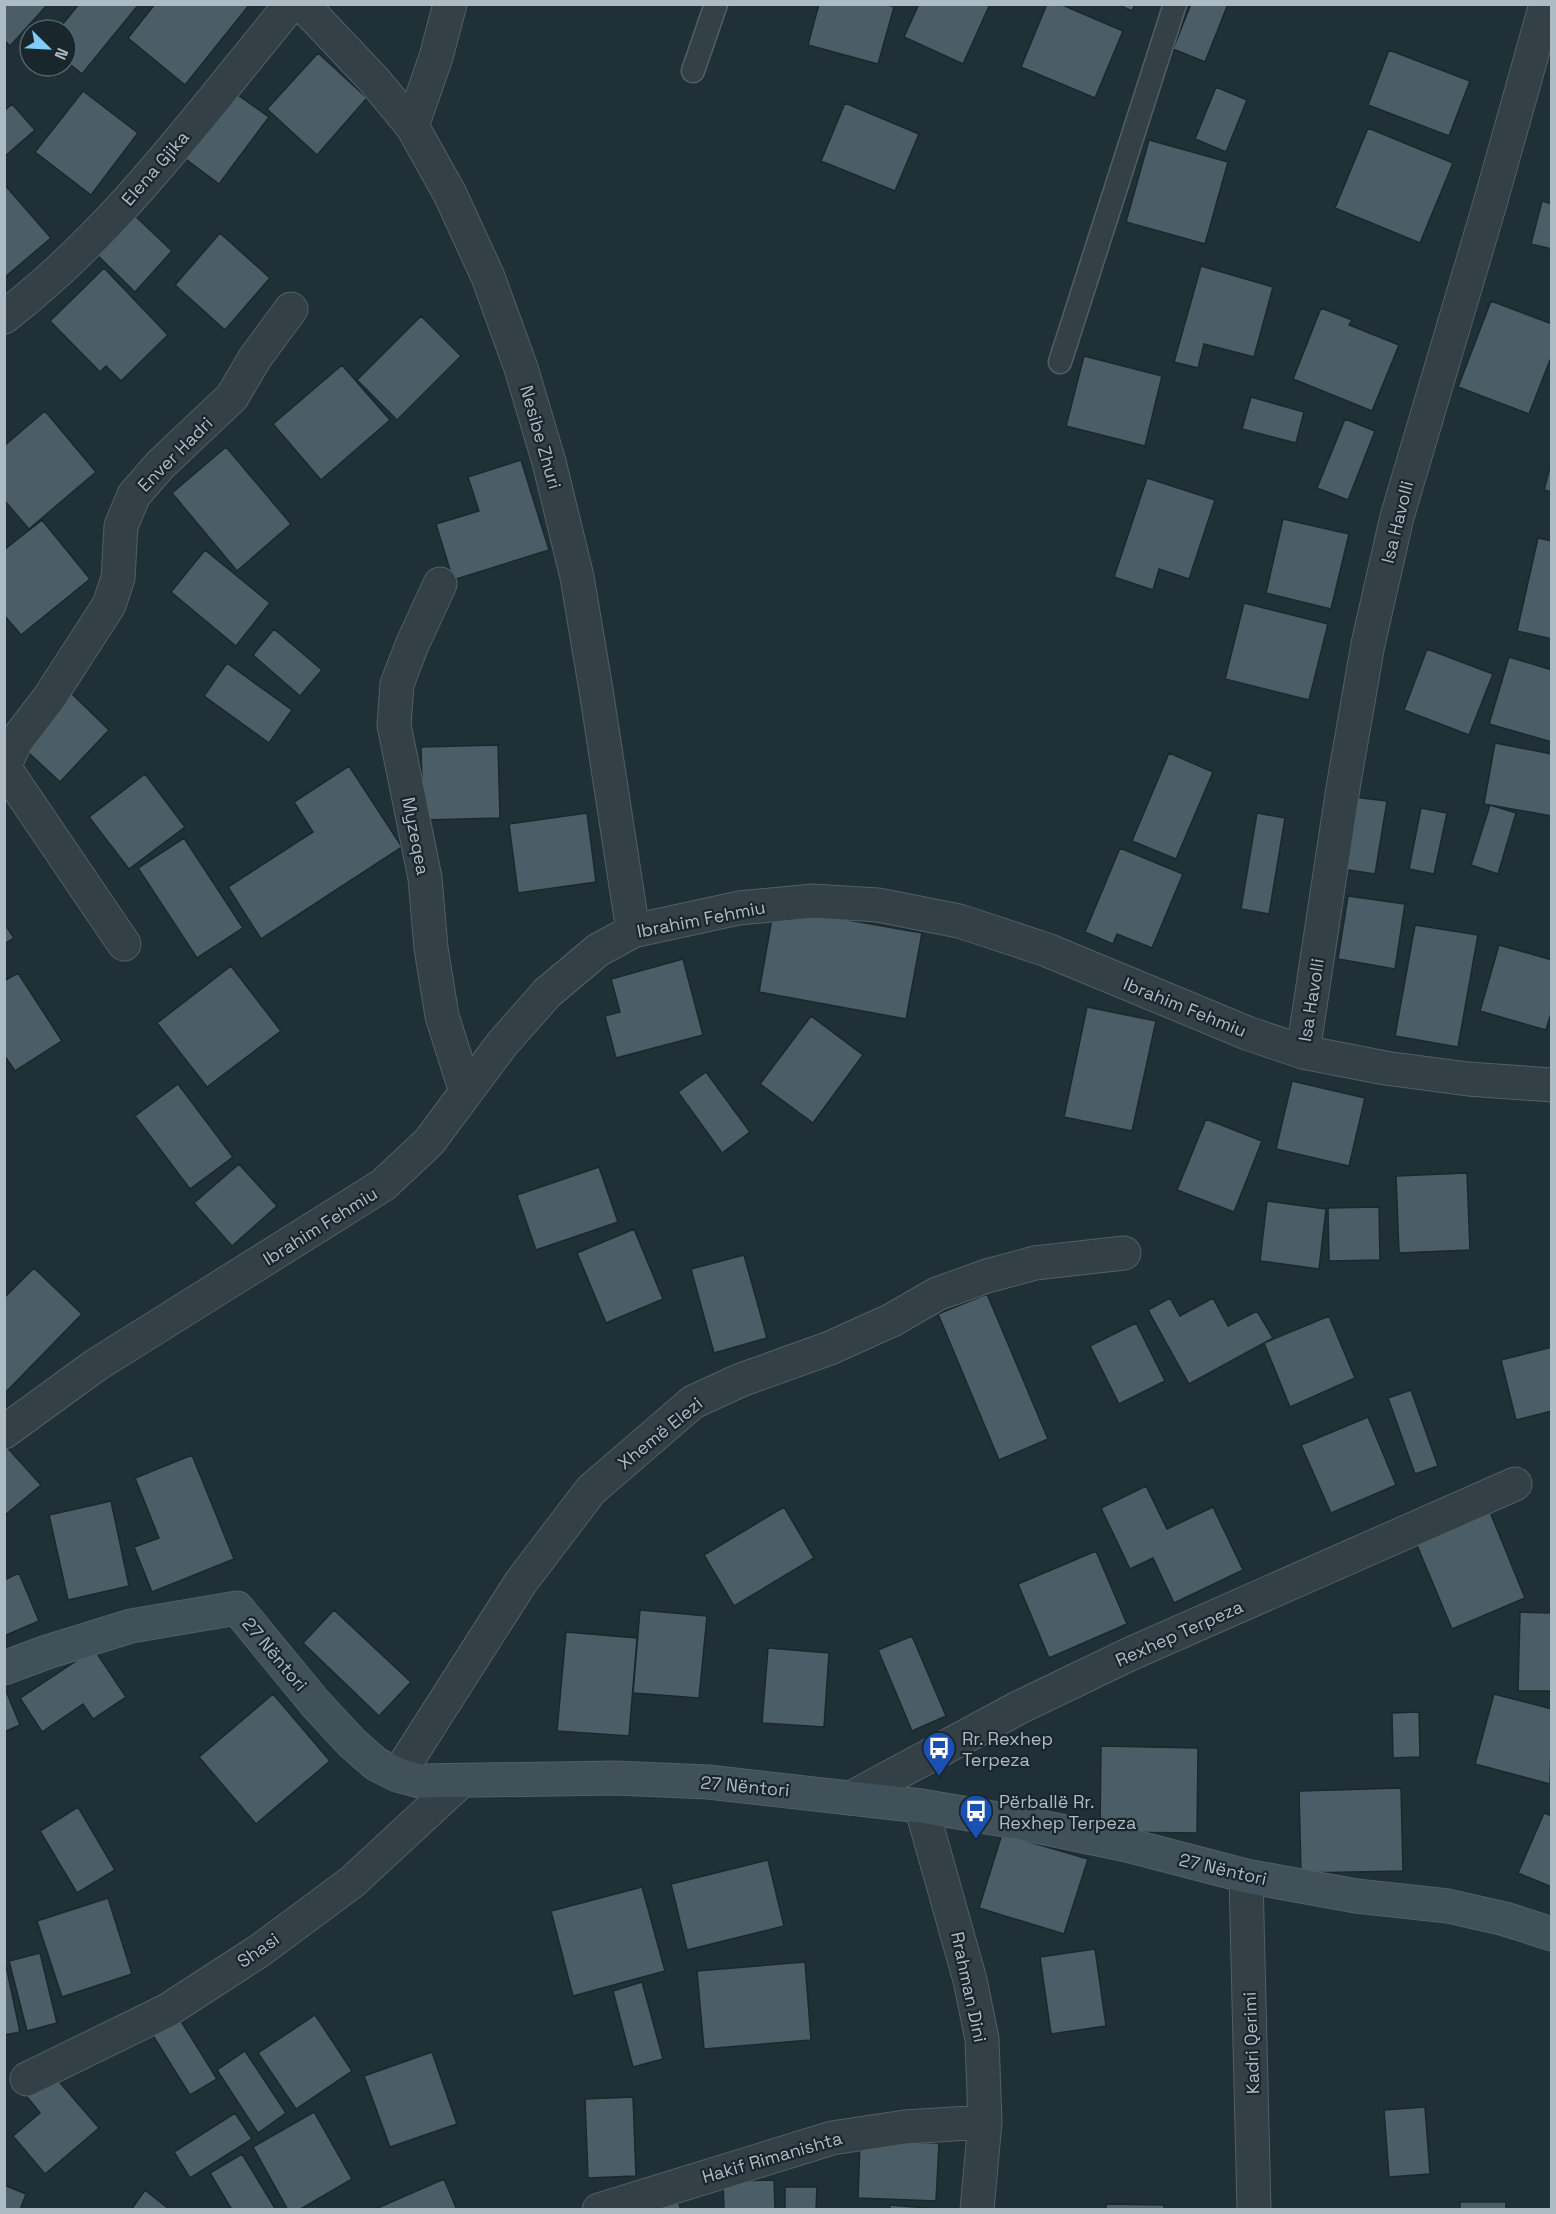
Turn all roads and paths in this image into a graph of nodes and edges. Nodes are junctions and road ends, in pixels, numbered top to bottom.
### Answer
1 (291, 4) edge
2 (302, 4) edge
3 (450, 4) edge
4 (716, 4) edge
5 (1175, 4) edge
6 (1546, 4) edge
7 (693, 71) dead end
8 (412, 126) junction
9 (291, 309) dead end
10 (4, 317) edge
11 (1060, 362) dead end
12 (440, 584) dead end
13 (633, 931) junction
14 (124, 944) dead end
15 (1303, 1052) junction
16 (1551, 1085) edge
17 (466, 1092) junction
18 (1124, 1253) dead end
19 (4, 1432) edge
20 (1515, 1484) dead end
21 (4, 1668) edge
22 (398, 1775) junction
23 (461, 1781) junction
24 (851, 1798) junction
25 (921, 1806) junction
26 (1246, 1876) junction
27 (1551, 1934) edge
28 (27, 2079) dead end
29 (985, 2122) junction
30 (599, 2210) edge
31 (977, 2210) edge
32 (1254, 2210) edge

1 - 10 street, Elena Gjika
2 - 8 street, Nesibe Zhuri
3 - 8 street
4 - 7 lane
5 - 11 lane
6 - 15 street, Isa Havolli
8 - 13 street, Nesibe Zhuri
9 - 14 street, Enver Hadri
12 - 17 street, Myzeqea
13 - 15 street, Ibrahim Fehmiu
13 - 17 street, Ibrahim Fehmiu
15 - 16 street, Ibrahim Fehmiu
17 - 19 street, Ibrahim Fehmiu
18 - 22 street, Xhemë Elezi
20 - 24 street, Rexhep Terpeza
21 - 22 street, 27 Nëntori
22 - 23 street, 27 Nëntori
23 - 24 street, 27 Nëntori
23 - 28 street, Shasi
24 - 25 street, 27 Nëntori
25 - 26 street, 27 Nëntori
25 - 29 street, Rrahman Dini
26 - 27 street, 27 Nëntori
26 - 32 street, Kadri Qerimi
29 - 30 street, Hakif Rimanishta
29 - 31 street, Rrahman Dini

